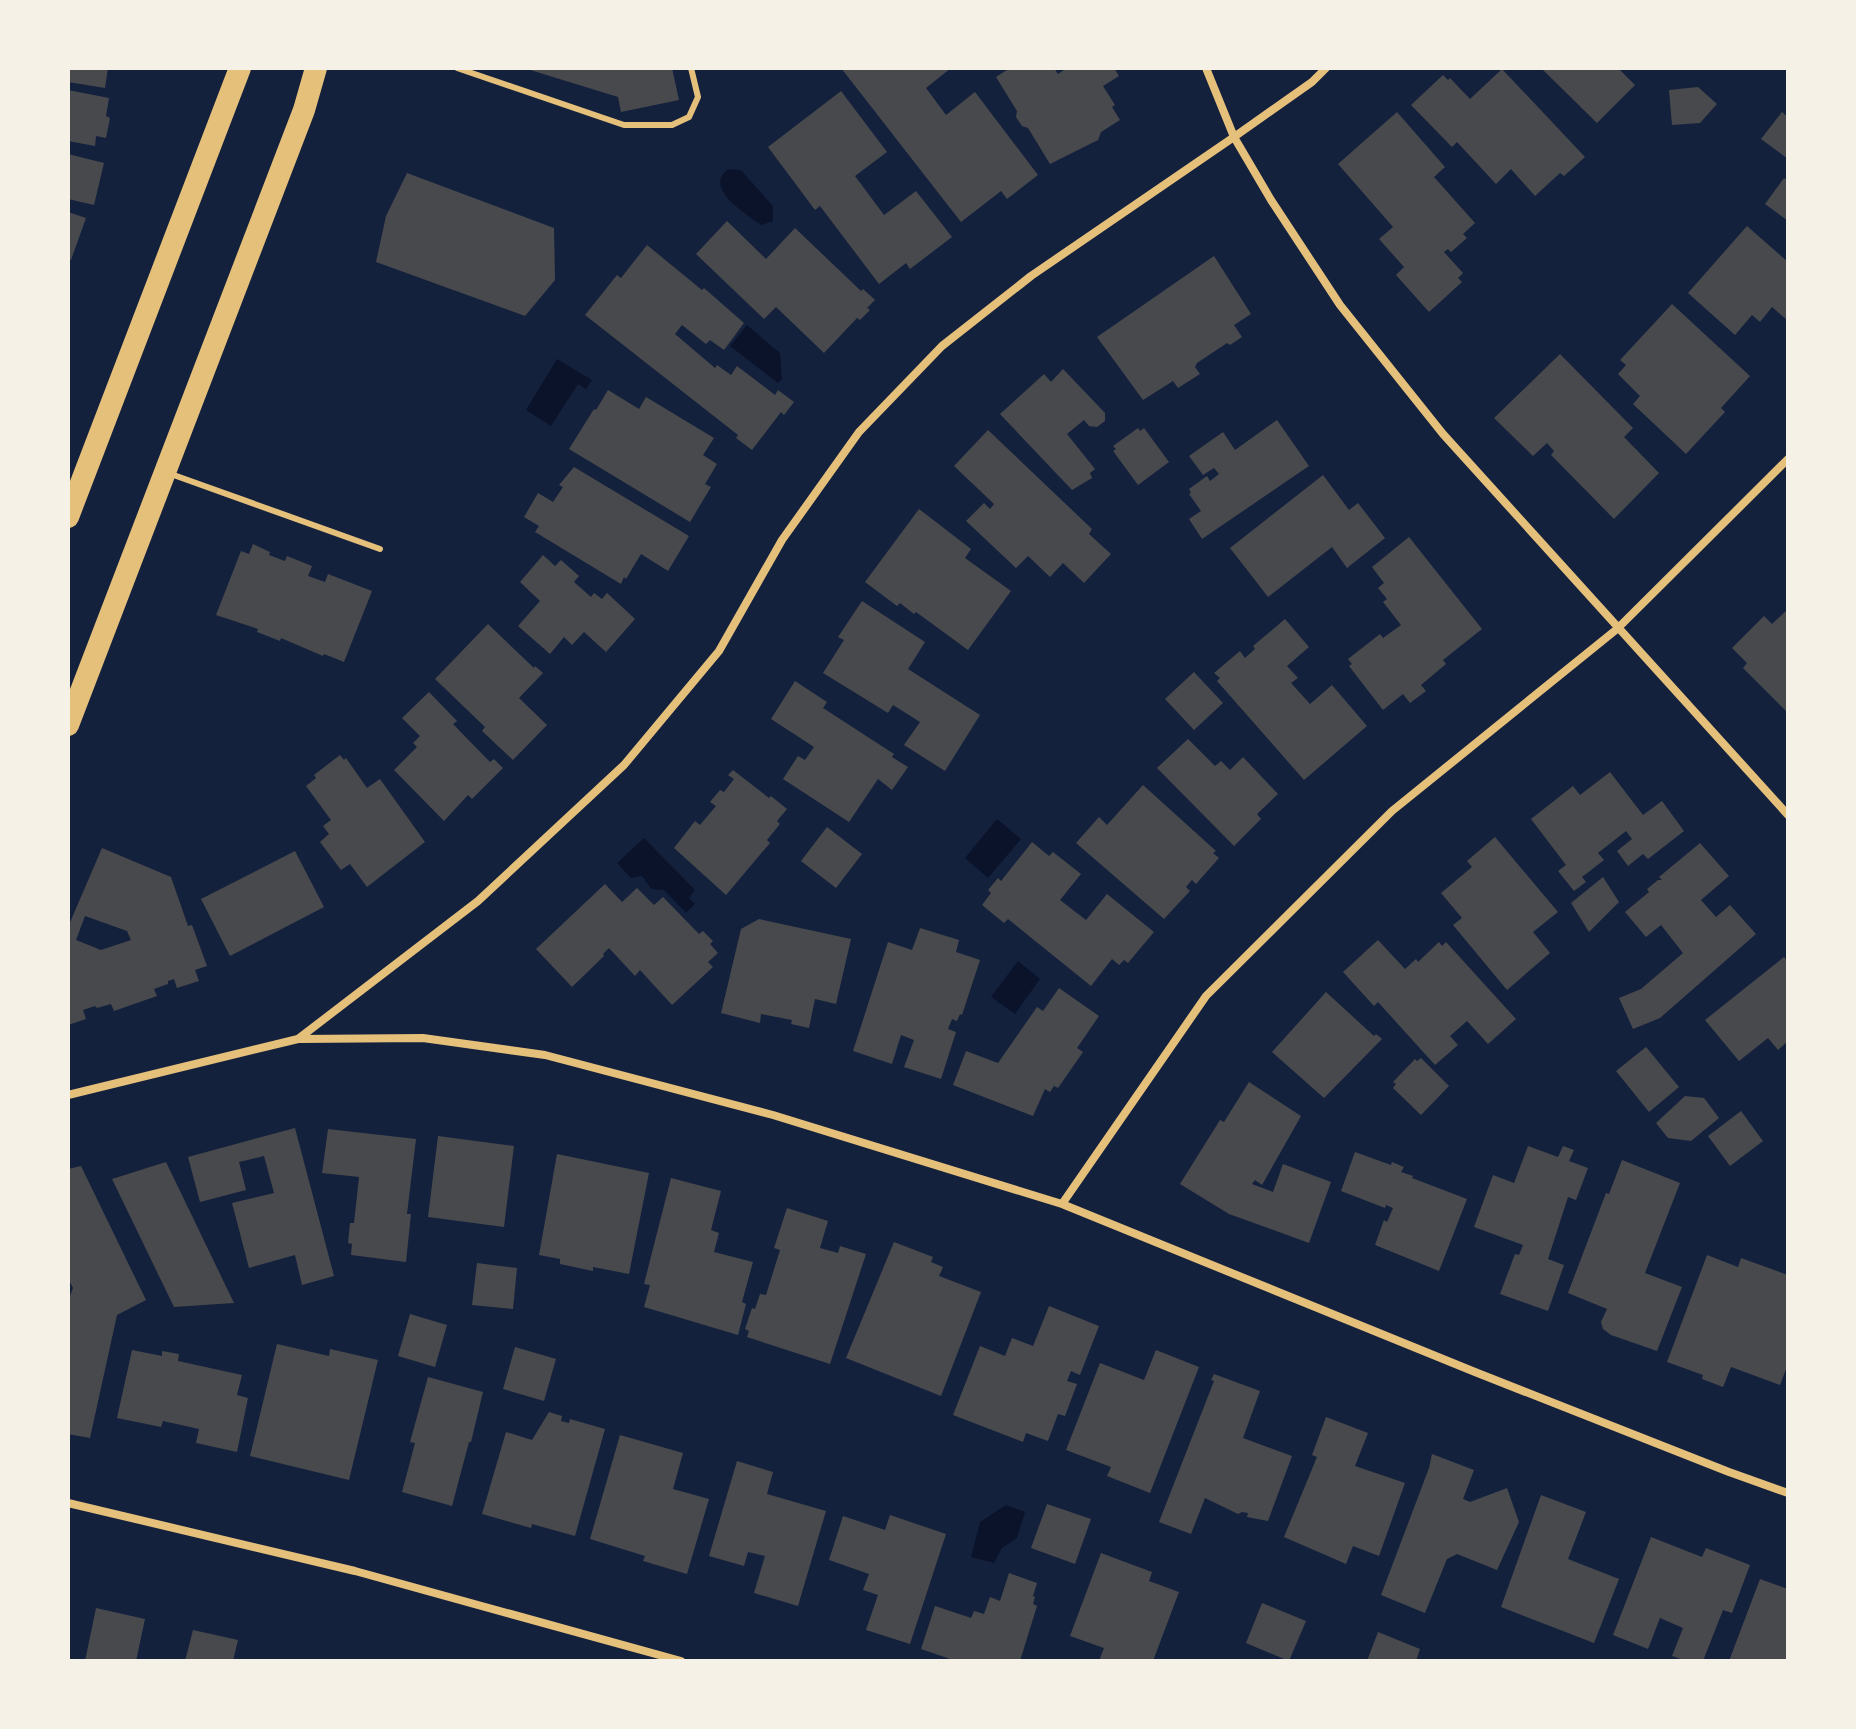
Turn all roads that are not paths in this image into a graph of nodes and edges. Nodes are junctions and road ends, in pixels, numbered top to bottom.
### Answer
1 (240, 68) edge
2 (316, 68) edge
3 (457, 68) edge
4 (691, 68) edge
5 (1206, 68) edge
6 (1326, 68) edge
7 (1234, 137) junction
8 (1788, 459) edge
9 (165, 472) junction
10 (68, 517) edge
11 (380, 549) dead end
12 (1617, 629) junction
13 (68, 725) edge
14 (1788, 815) edge
15 (298, 1039) junction
16 (68, 1095) edge
17 (1062, 1204) junction
18 (1788, 1493) edge
19 (68, 1503) edge
20 (681, 1661) edge

1 - 10 highway
2 - 9 highway
3 - 4 lane
5 - 7 street
6 - 7 street
7 - 12 street
7 - 15 street
8 - 12 street
9 - 11 lane
9 - 13 highway
12 - 14 street
12 - 17 street
15 - 16 street
15 - 17 street
17 - 18 street
19 - 20 street

